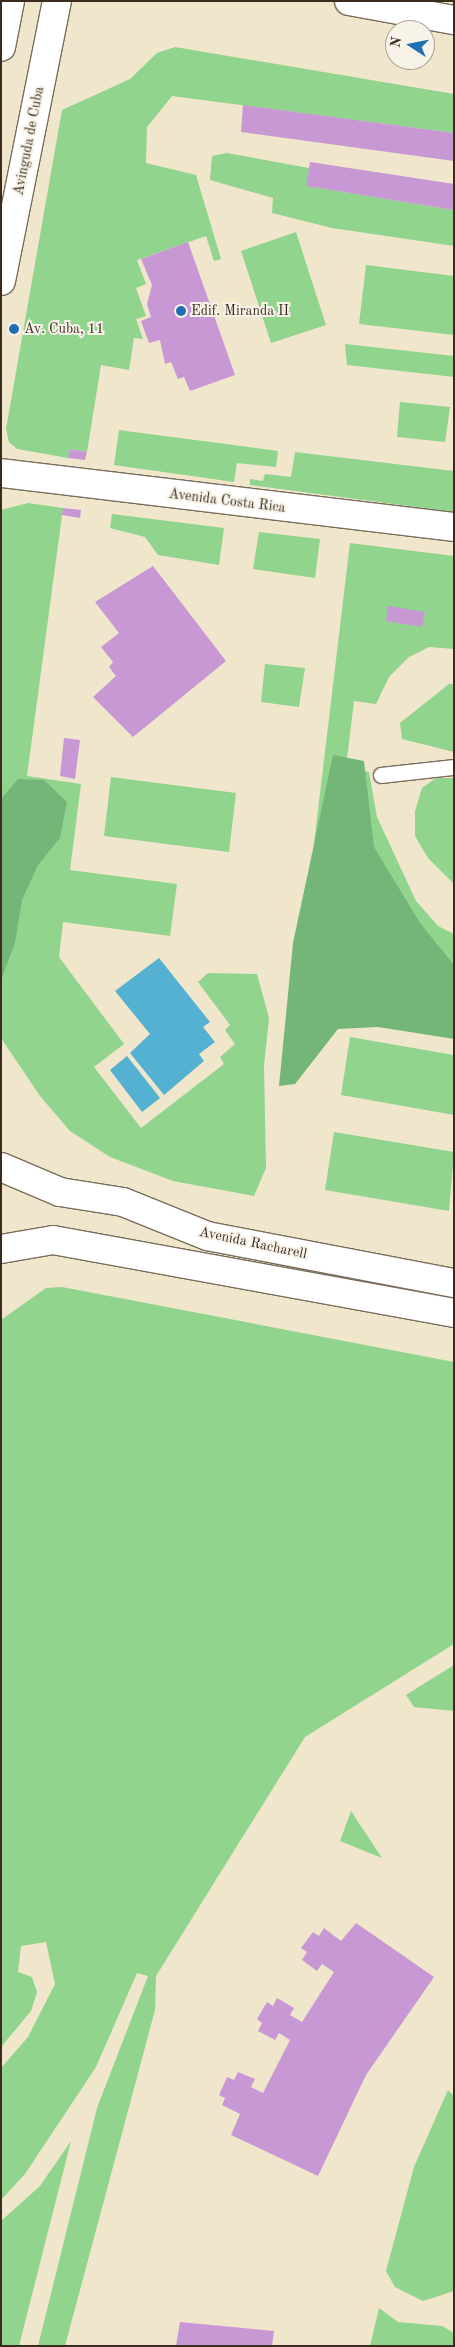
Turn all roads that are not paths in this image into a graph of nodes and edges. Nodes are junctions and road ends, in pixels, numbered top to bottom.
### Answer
1 (10, 1) edge
2 (57, 1) edge
3 (349, 1) edge
4 (454, 20) edge
5 (1, 47) edge
6 (1, 281) edge
7 (1, 473) edge
8 (454, 527) edge
9 (454, 767) edge
10 (381, 775) dead end
11 (1, 1167) edge
12 (1, 1249) edge
13 (454, 1283) edge
14 (454, 1313) edge

1 - 5 street
2 - 6 street, Avinguda de Cuba
3 - 4 street
7 - 8 street, Avenida Costa Rica
9 - 10 lane
11 - 13 street, Avenida Racharell
12 - 14 street

